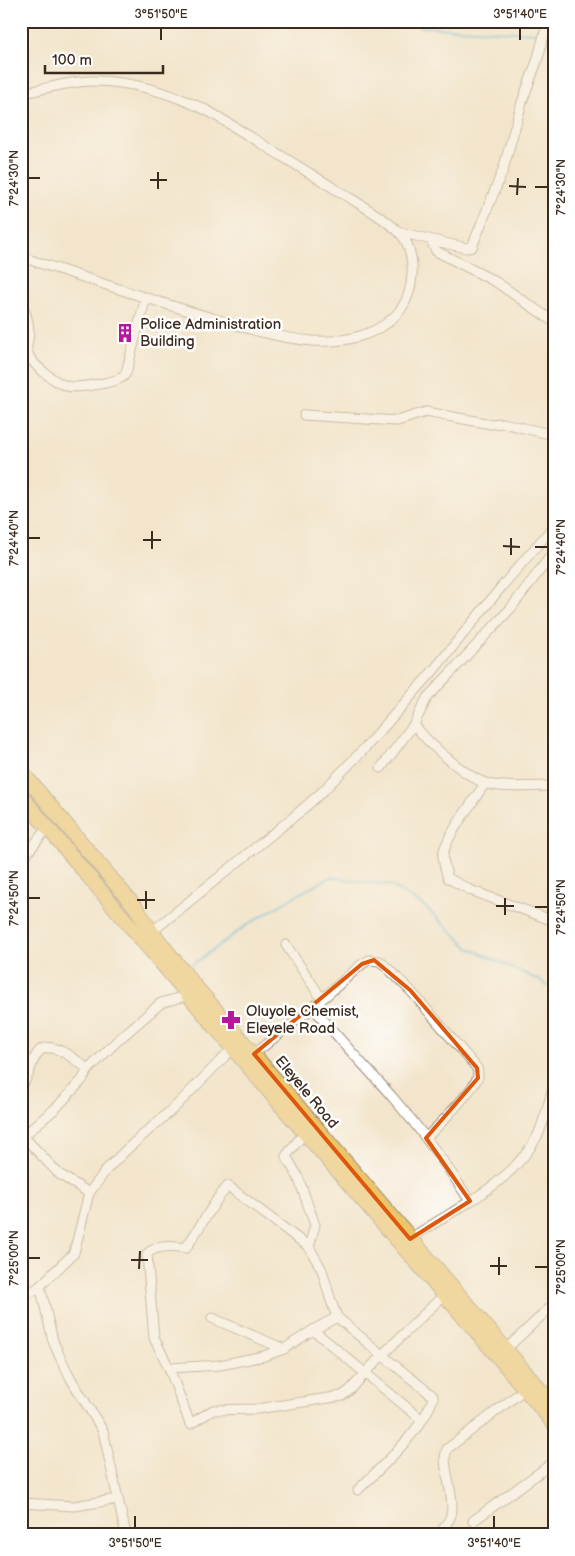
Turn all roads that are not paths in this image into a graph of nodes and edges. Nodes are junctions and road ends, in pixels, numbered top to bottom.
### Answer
1 (548, 23) edge
2 (21, 94) edge
3 (399, 232) junction
4 (431, 240) junction
5 (21, 257) edge
6 (146, 297) junction
7 (21, 301) edge
8 (554, 322) edge
9 (304, 415) dead end
10 (554, 433) edge
11 (554, 526) edge
12 (553, 554) edge
13 (526, 558) junction
14 (414, 724) junction
15 (381, 768) dead end
16 (21, 771) edge
17 (485, 783) junction
18 (554, 786) edge
19 (21, 796) edge
20 (48, 827) junction
21 (21, 861) edge
22 (554, 921) edge
23 (151, 940) junction
24 (286, 945) dead end
25 (186, 988) junction
26 (322, 999) junction
27 (313, 1007) junction
28 (233, 1048) junction
29 (254, 1054) junction
30 (88, 1070) junction
31 (21, 1086) edge
32 (554, 1095) edge
33 (305, 1132) junction
34 (22, 1137) edge
35 (426, 1138) junction
36 (89, 1193) junction
37 (470, 1201) junction
38 (410, 1239) junction
39 (309, 1247) junction
40 (40, 1286) junction
41 (444, 1295) junction
42 (21, 1299) edge
43 (554, 1304) edge
44 (337, 1317) junction
45 (212, 1318) dead end
46 (313, 1330) junction
47 (284, 1349) junction
48 (506, 1349) junction
49 (382, 1355) junction
50 (168, 1368) junction
51 (365, 1374) junction
52 (525, 1389) junction
53 (554, 1406) edge
54 (422, 1420) junction
55 (554, 1424) edge
56 (554, 1462) edge
57 (358, 1490) dead end
58 (118, 1499) junction
59 (21, 1503) edge
60 (473, 1521) dead end
61 (126, 1535) edge
62 (439, 1535) edge

1 - 4 street
2 - 3 street
3 - 4 street
3 - 6 street
4 - 8 street
5 - 6 street
6 - 7 street
9 - 10 street
11 - 13 street
12 - 13 street
12 - 14 street
13 - 23 street
14 - 15 street
14 - 17 street
16 - 23 main road, Eleyele Road
17 - 18 street
17 - 22 street
19 - 20 main road, Eleyele Road
20 - 21 street
20 - 23 main road, Eleyele Road
23 - 25 main road, Eleyele Road
24 - 26 street
25 - 28 main road, Eleyele Road
25 - 29 main road, Eleyele Road
25 - 30 street
26 - 27 street
26 - 35 street
27 - 29 street
27 - 35 street
28 - 33 main road, Eleyele Road
28 - 36 street
29 - 38 main road, Eleyele Road
30 - 31 street
30 - 34 street
32 - 37 street
33 - 39 street
33 - 41 main road, Eleyele Road
34 - 36 street
35 - 37 street
36 - 40 street
37 - 38 street
38 - 48 main road, Eleyele Road
39 - 44 street
39 - 50 street
40 - 42 street
40 - 58 street
41 - 49 street
41 - 52 main road, Eleyele Road
43 - 48 street
44 - 46 street
44 - 49 street
45 - 47 street
46 - 47 street
46 - 51 street
47 - 50 street
48 - 53 main road, Eleyele Road
49 - 51 street
49 - 54 street
50 - 51 street
51 - 54 street
52 - 55 main road, Eleyele Road
52 - 62 street
54 - 57 street
56 - 60 street
58 - 59 street
58 - 61 street

